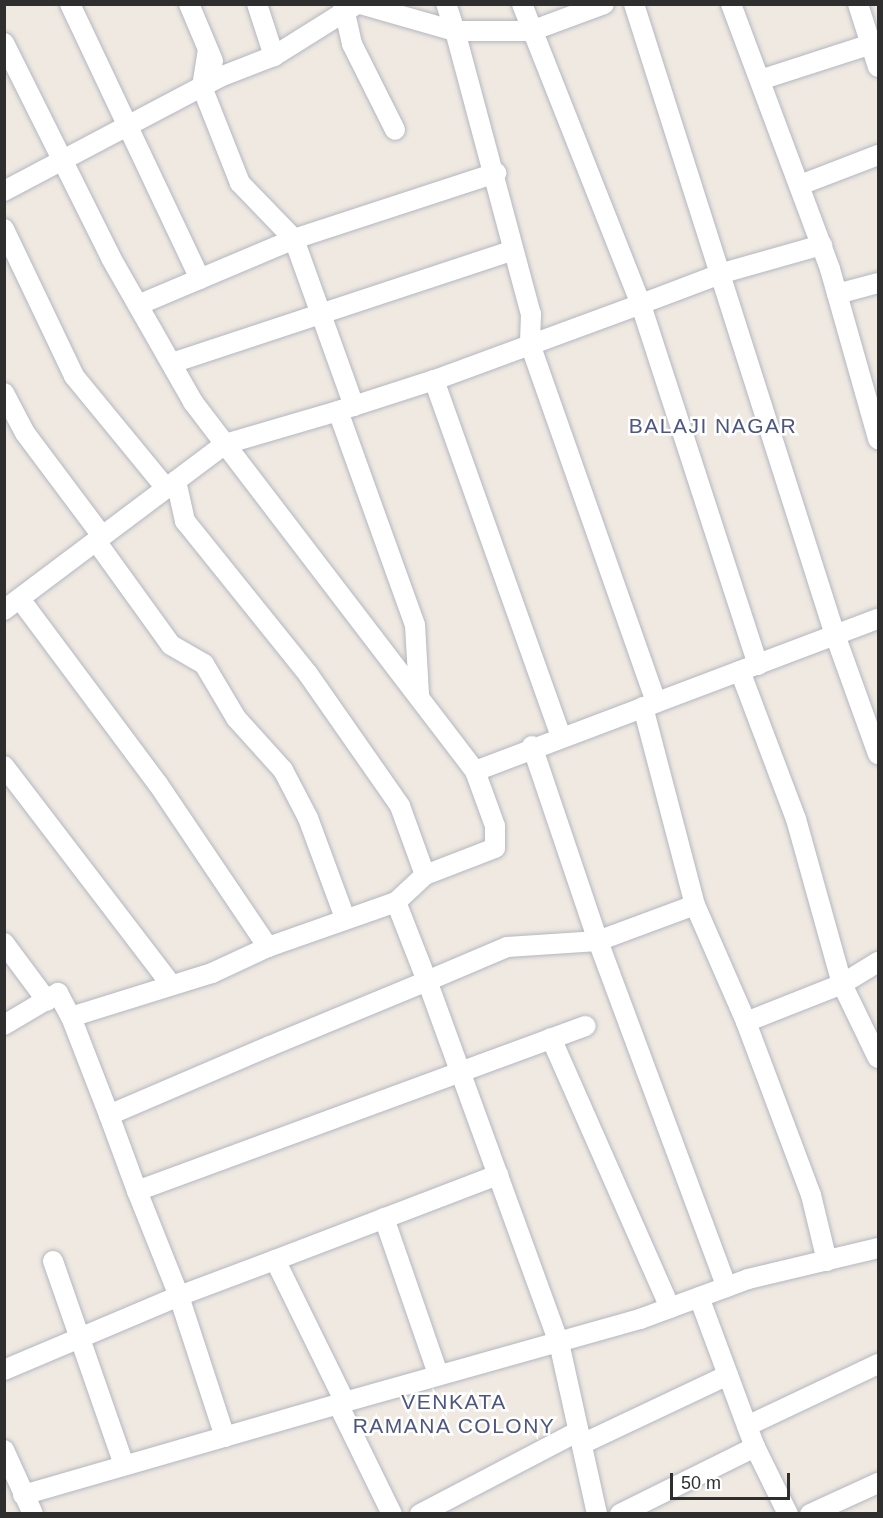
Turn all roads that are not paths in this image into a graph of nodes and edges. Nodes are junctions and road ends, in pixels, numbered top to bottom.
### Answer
1 (70, 4) edge
2 (189, 4) edge
3 (257, 4) edge
4 (446, 4) edge
5 (522, 4) edge
6 (604, 4) edge
7 (634, 4) edge
8 (731, 4) edge
9 (858, 4) edge
10 (350, 7) edge
11 (455, 31) junction
12 (531, 31) junction
13 (4, 43) edge
14 (874, 43) edge
15 (274, 56) junction
16 (9, 64) edge
17 (879, 67) edge
18 (760, 80) junction
19 (211, 82) junction
20 (125, 125) junction
21 (395, 130) dead end
22 (879, 155) edge
23 (63, 156) junction
24 (496, 173) junction
25 (800, 184) junction
26 (4, 190) edge
27 (4, 229) edge
28 (294, 239) junction
29 (822, 245) junction
30 (511, 251) junction
31 (723, 273) junction
32 (200, 279) junction
33 (879, 283) edge
34 (837, 294) junction
35 (641, 304) junction
36 (138, 305) junction
37 (320, 313) junction
38 (530, 344) junction
39 (172, 363) junction
40 (434, 380) junction
41 (4, 393) edge
42 (346, 409) junction
43 (879, 439) edge
44 (225, 444) junction
45 (171, 485) junction
46 (99, 538) junction
47 (9, 605) edge
48 (879, 619) edge
49 (834, 632) junction
50 (749, 668) junction
51 (418, 694) junction
52 (649, 705) junction
53 (561, 736) junction
54 (532, 746) junction
55 (879, 754) edge
56 (4, 766) edge
57 (475, 771) junction
58 (425, 875) junction
59 (396, 902) junction
60 (695, 905) junction
61 (345, 918) junction
62 (598, 941) junction
63 (4, 943) edge
64 (268, 947) junction
65 (879, 962) edge
66 (427, 981) junction
67 (169, 982) junction
68 (842, 984) junction
69 (47, 1001) junction
70 (71, 1017) junction
71 (746, 1022) junction
72 (4, 1025) edge
73 (586, 1026) dead end
74 (551, 1038) junction
75 (879, 1058) edge
76 (460, 1072) junction
77 (109, 1115) junction
78 (498, 1175) junction
79 (137, 1191) junction
80 (384, 1218) junction
81 (879, 1248) edge
82 (275, 1260) junction
83 (53, 1261) dead end
84 (827, 1261) junction
85 (727, 1287) junction
86 (179, 1296) junction
87 (699, 1297) junction
88 (670, 1308) junction
89 (80, 1339) junction
90 (559, 1343) junction
91 (879, 1364) edge
92 (4, 1370) edge
93 (438, 1374) junction
94 (728, 1375) junction
95 (342, 1403) junction
96 (747, 1426) junction
97 (225, 1437) junction
98 (580, 1437) junction
99 (755, 1447) junction
100 (4, 1450) edge
101 (124, 1465) junction
102 (879, 1483) edge
103 (23, 1495) junction
104 (595, 1512) edge
105 (33, 1514) edge
106 (392, 1514) edge
107 (420, 1514) edge
108 (620, 1514) edge
109 (788, 1514) edge
110 (810, 1514) edge

1 - 20 street
2 - 19 street
3 - 15 street
4 - 11 street
5 - 12 street
6 - 12 street
7 - 31 street
8 - 18 street
9 - 14 street
10 - 11 street
10 - 15 street
10 - 21 street
11 - 12 street
11 - 24 street
12 - 35 street
13 - 16 street
14 - 17 street
14 - 18 street
15 - 19 street
16 - 23 street
18 - 25 street
19 - 20 street
19 - 28 street
20 - 23 street
20 - 32 street
22 - 25 street
23 - 26 street
23 - 36 street
24 - 28 street
24 - 30 street
25 - 29 street
27 - 45 street
28 - 32 street
28 - 37 street
29 - 31 street
29 - 34 street
30 - 37 street
30 - 38 street
31 - 35 street
31 - 49 street
32 - 36 street
33 - 34 street
34 - 43 street
35 - 38 street
35 - 50 street
36 - 39 street
37 - 39 street
37 - 42 street
38 - 40 street
38 - 52 street
39 - 44 street
40 - 42 street
40 - 53 street
41 - 46 street
42 - 44 street
42 - 51 street
44 - 45 street
44 - 51 street
45 - 46 street
45 - 58 street
46 - 47 street
46 - 61 street
47 - 64 street
48 - 49 street
49 - 50 street
49 - 55 street
50 - 52 street
50 - 68 street
51 - 57 street
52 - 53 street
52 - 60 street
53 - 54 street
54 - 57 street
54 - 62 street
56 - 67 street
57 - 58 street
58 - 59 street
59 - 61 street
59 - 66 street
60 - 62 street
60 - 71 street
61 - 64 street
62 - 66 street
62 - 85 street
63 - 69 street
64 - 67 street
65 - 68 street
66 - 76 street
66 - 77 street
67 - 70 street
68 - 71 street
68 - 75 street
69 - 70 street
69 - 72 street
70 - 77 street
71 - 84 street
73 - 74 street
74 - 76 street
74 - 88 street
76 - 78 street
76 - 79 street
77 - 79 street
78 - 80 street
78 - 90 street
79 - 86 street
80 - 82 street
80 - 93 street
81 - 84 street
82 - 86 street
82 - 95 street
83 - 89 street
84 - 85 street
85 - 87 street
86 - 89 street
86 - 97 street
87 - 88 street
87 - 94 street
88 - 90 street
89 - 92 street
89 - 101 street
90 - 93 street
90 - 98 street
91 - 96 street
93 - 95 street
94 - 96 street
94 - 98 street
95 - 97 street
95 - 106 street
96 - 99 street
97 - 101 street
98 - 104 street
98 - 107 street
99 - 108 street
99 - 109 street
100 - 103 street
101 - 103 street
102 - 110 street
103 - 105 street

